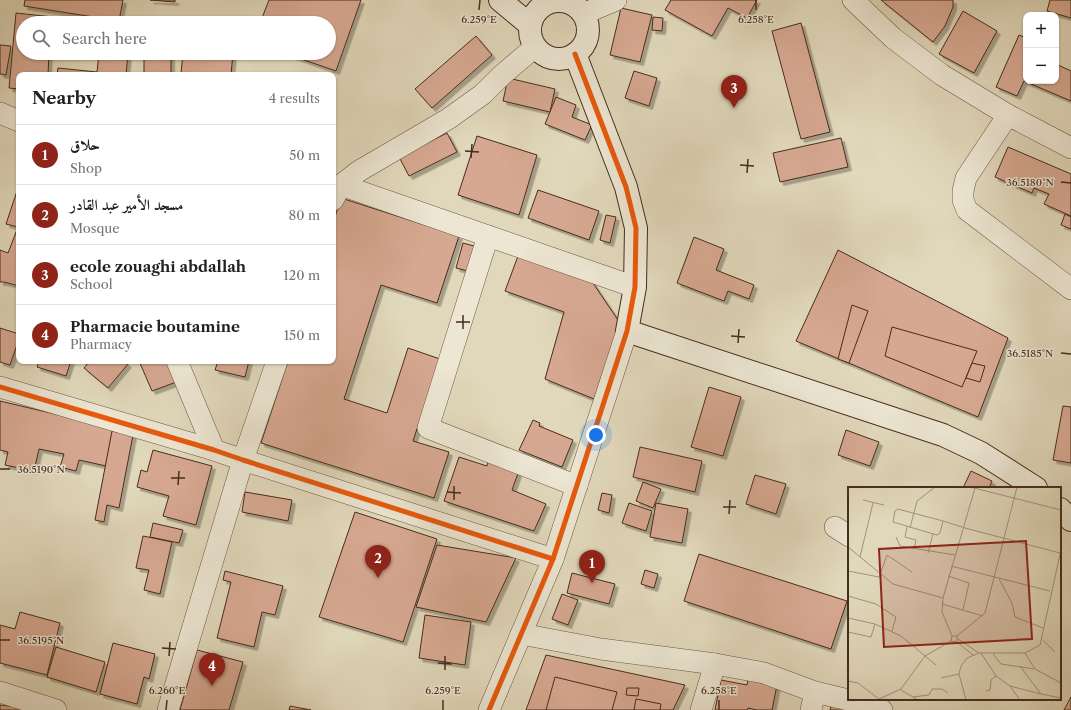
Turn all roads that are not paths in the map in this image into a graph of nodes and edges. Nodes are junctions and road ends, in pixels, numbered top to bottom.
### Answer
1 (500, 0) edge
2 (616, 0) edge
3 (853, 0) edge
4 (537, 3) edge
5 (583, 14) junction
6 (530, 25) junction
7 (535, 47) junction
8 (575, 54) junction
9 (0, 113) edge
10 (1008, 115) junction
11 (16, 120) edge
12 (1071, 148) edge
13 (337, 192) edge
14 (488, 236) junction
15 (636, 287) junction
16 (1071, 289) edge
17 (627, 331) junction
18 (178, 364) edge
19 (276, 364) edge
20 (0, 387) edge
21 (214, 450) junction
22 (243, 460) junction
23 (577, 486) junction
24 (1034, 487) edge
25 (1071, 505) edge
26 (1061, 510) edge
27 (1061, 511) edge
28 (1071, 520) edge
29 (553, 559) junction
30 (521, 634) junction
31 (715, 664) junction
32 (0, 692) edge
33 (813, 701) edge
34 (56, 710) edge
35 (168, 710) edge
36 (489, 710) edge
37 (701, 710) edge
38 (882, 710) edge

1 - 6 street
2 - 5 street
3 - 10 street
4 - 5 street
4 - 6 street
5 - 8 street
6 - 7 street
7 - 8 street
7 - 13 street
8 - 15 street
9 - 11 street
10 - 12 street
10 - 16 street
13 - 14 street
14 - 15 street
14 - 23 street
15 - 17 street
17 - 23 street
17 - 24 street
18 - 21 street
19 - 22 street
20 - 21 street
21 - 22 street
22 - 29 street
22 - 35 street
23 - 29 street
25 - 26 street
27 - 28 street
29 - 30 street
30 - 31 street
30 - 36 street
31 - 33 street
31 - 37 street
32 - 34 street
33 - 38 street

